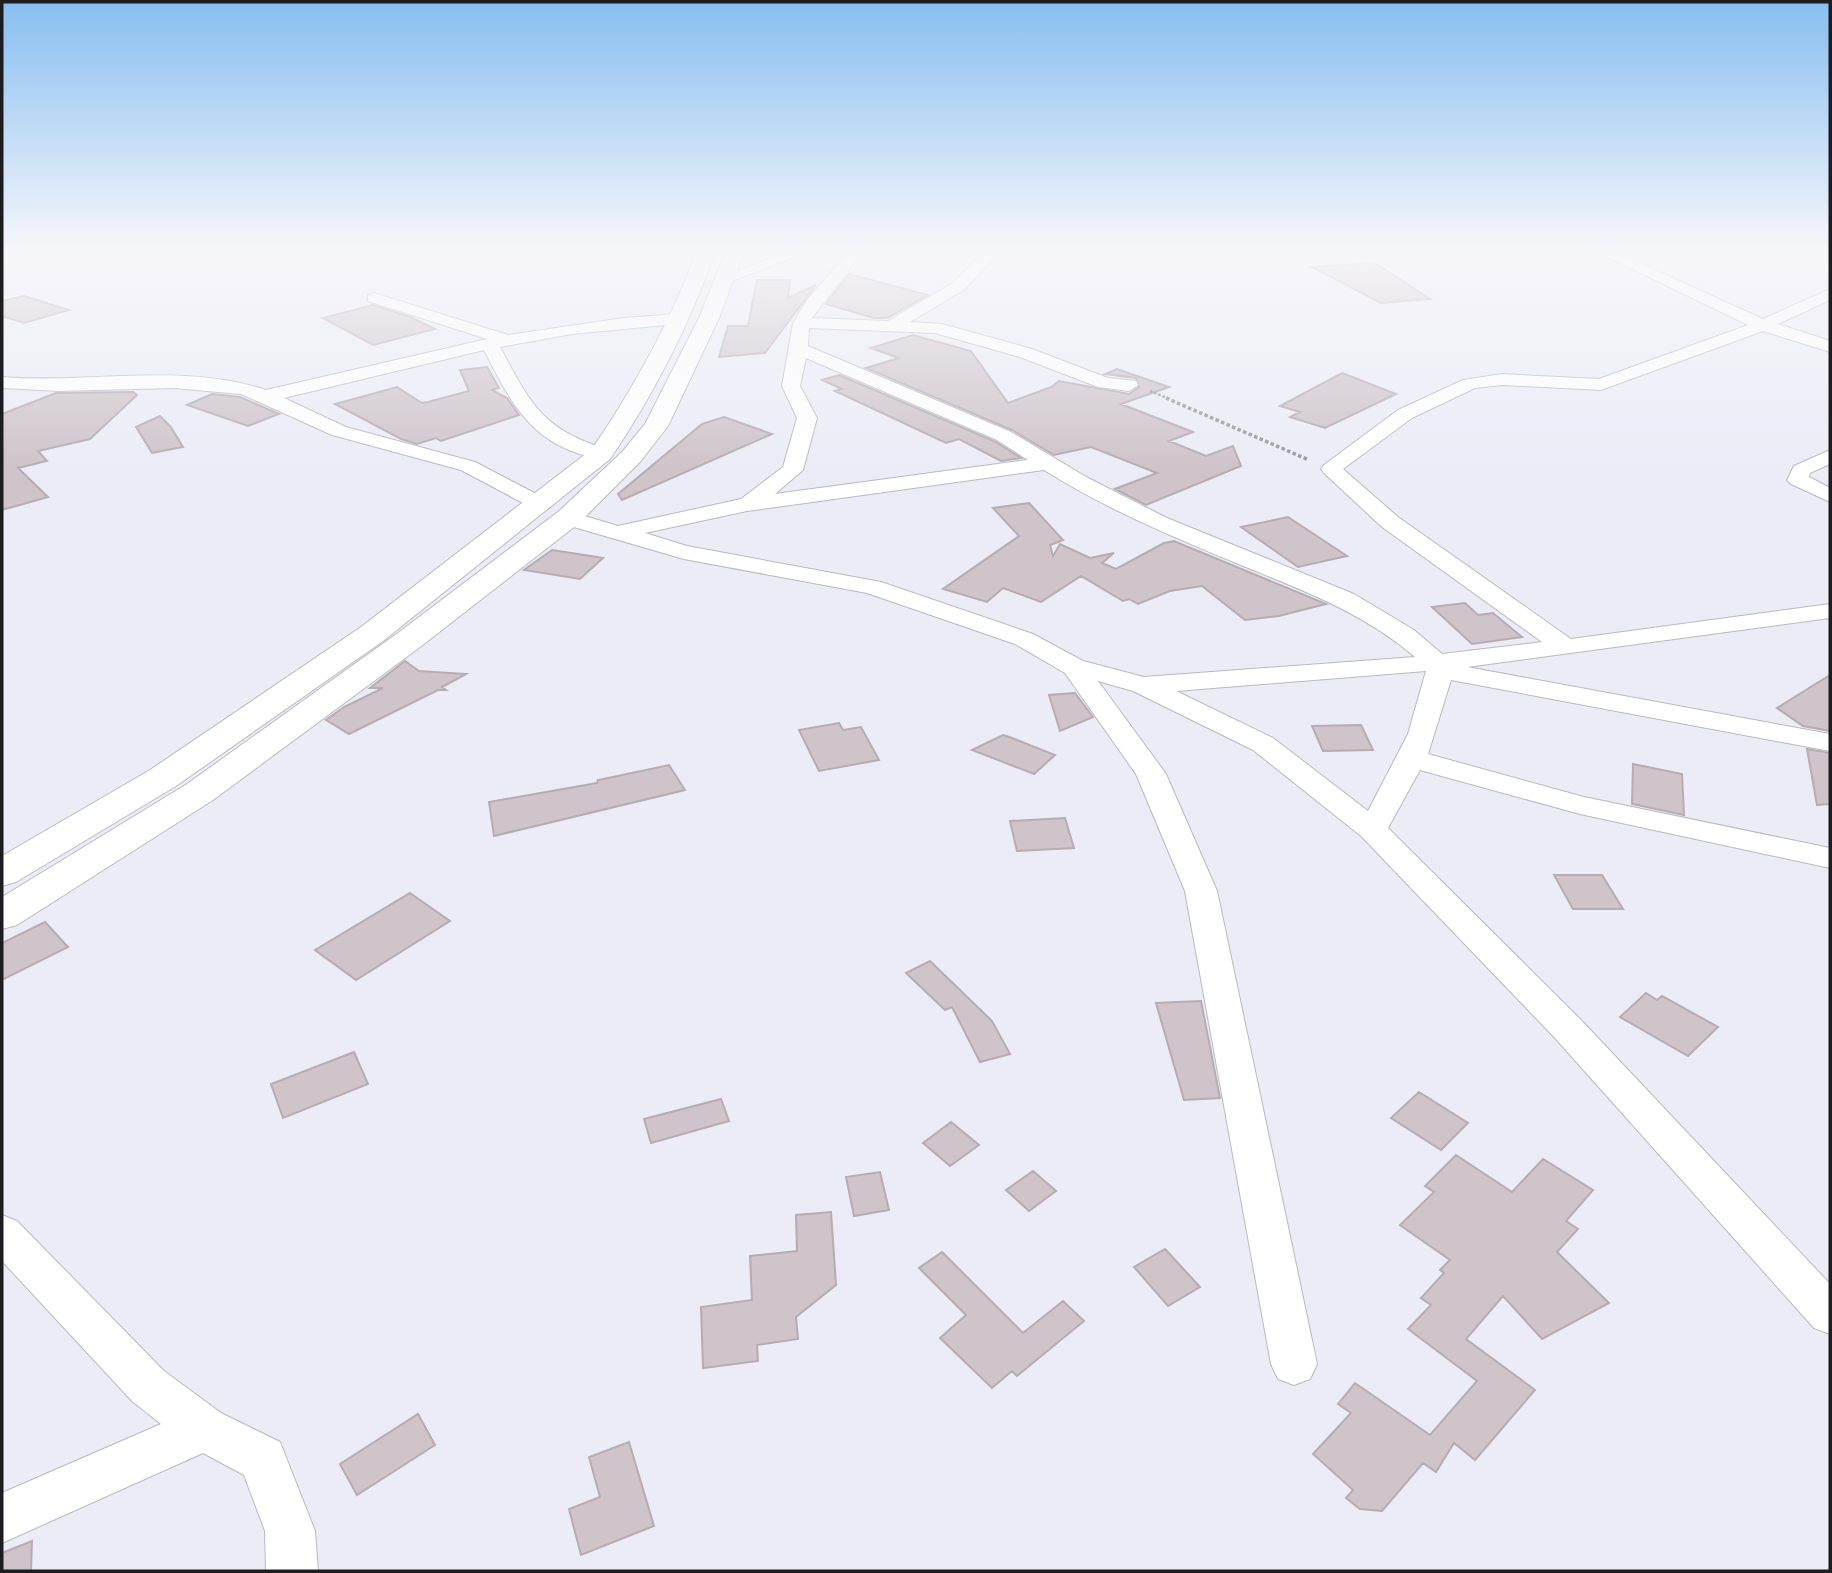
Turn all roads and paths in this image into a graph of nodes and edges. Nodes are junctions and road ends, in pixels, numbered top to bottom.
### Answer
1 (443, 322) edge
2 (615, 322) edge
3 (674, 322) edge
4 (707, 322) edge
5 (898, 322) edge
6 (1757, 322) edge
7 (1769, 322) edge
8 (801, 323) joint
9 (1763, 325) junction
10 (890, 327) junction
11 (498, 342) junction
12 (1830, 347) edge
13 (800, 349) junction
14 (2, 383) edge
15 (1129, 385) joint
16 (51, 386) junction
17 (268, 395) junction
18 (14, 401) dead end
19 (601, 454) junction
20 (1830, 456) edge
21 (1048, 463) junction
22 (1331, 469) junction
23 (1830, 496) edge
24 (538, 504) junction
25 (747, 504) junction
26 (568, 518) junction
27 (616, 533) junction
28 (1830, 611) edge
29 (1566, 647) junction
30 (1430, 666) junction
31 (1074, 667) junction
32 (1143, 685) junction
33 (1830, 743) edge
34 (1413, 759) junction
35 (1372, 829) junction
36 (1829, 858) edge
37 (2, 873) edge
38 (2, 915) edge
39 (2, 1233) edge
40 (1830, 1314) edge
41 (1294, 1364) dead end
42 (204, 1429) junction
43 (2, 1518) edge
44 (292, 1571) edge

1 - 11 street
2 - 11 street
3 - 19 street
4 - 26 street
5 - 10 street
6 - 9 street
7 - 9 street
8 - 10 street
8 - 13 street
9 - 12 street
9 - 22 street
10 - 15 street
11 - 17 street
11 - 19 street
13 - 21 street
13 - 25 street
14 - 16 street
15 - 22 path
16 - 17 street
16 - 18 street
17 - 24 street
19 - 24 street
20 - 23 street
21 - 25 street
21 - 30 street
22 - 29 street
24 - 37 street
25 - 27 street
26 - 27 street
26 - 38 street
27 - 31 street
28 - 29 street
29 - 30 street
30 - 32 street
30 - 33 street
30 - 34 street
31 - 32 street
31 - 41 street
32 - 35 street
34 - 35 street
34 - 36 street
35 - 40 street
39 - 42 street
42 - 43 street
42 - 44 street

